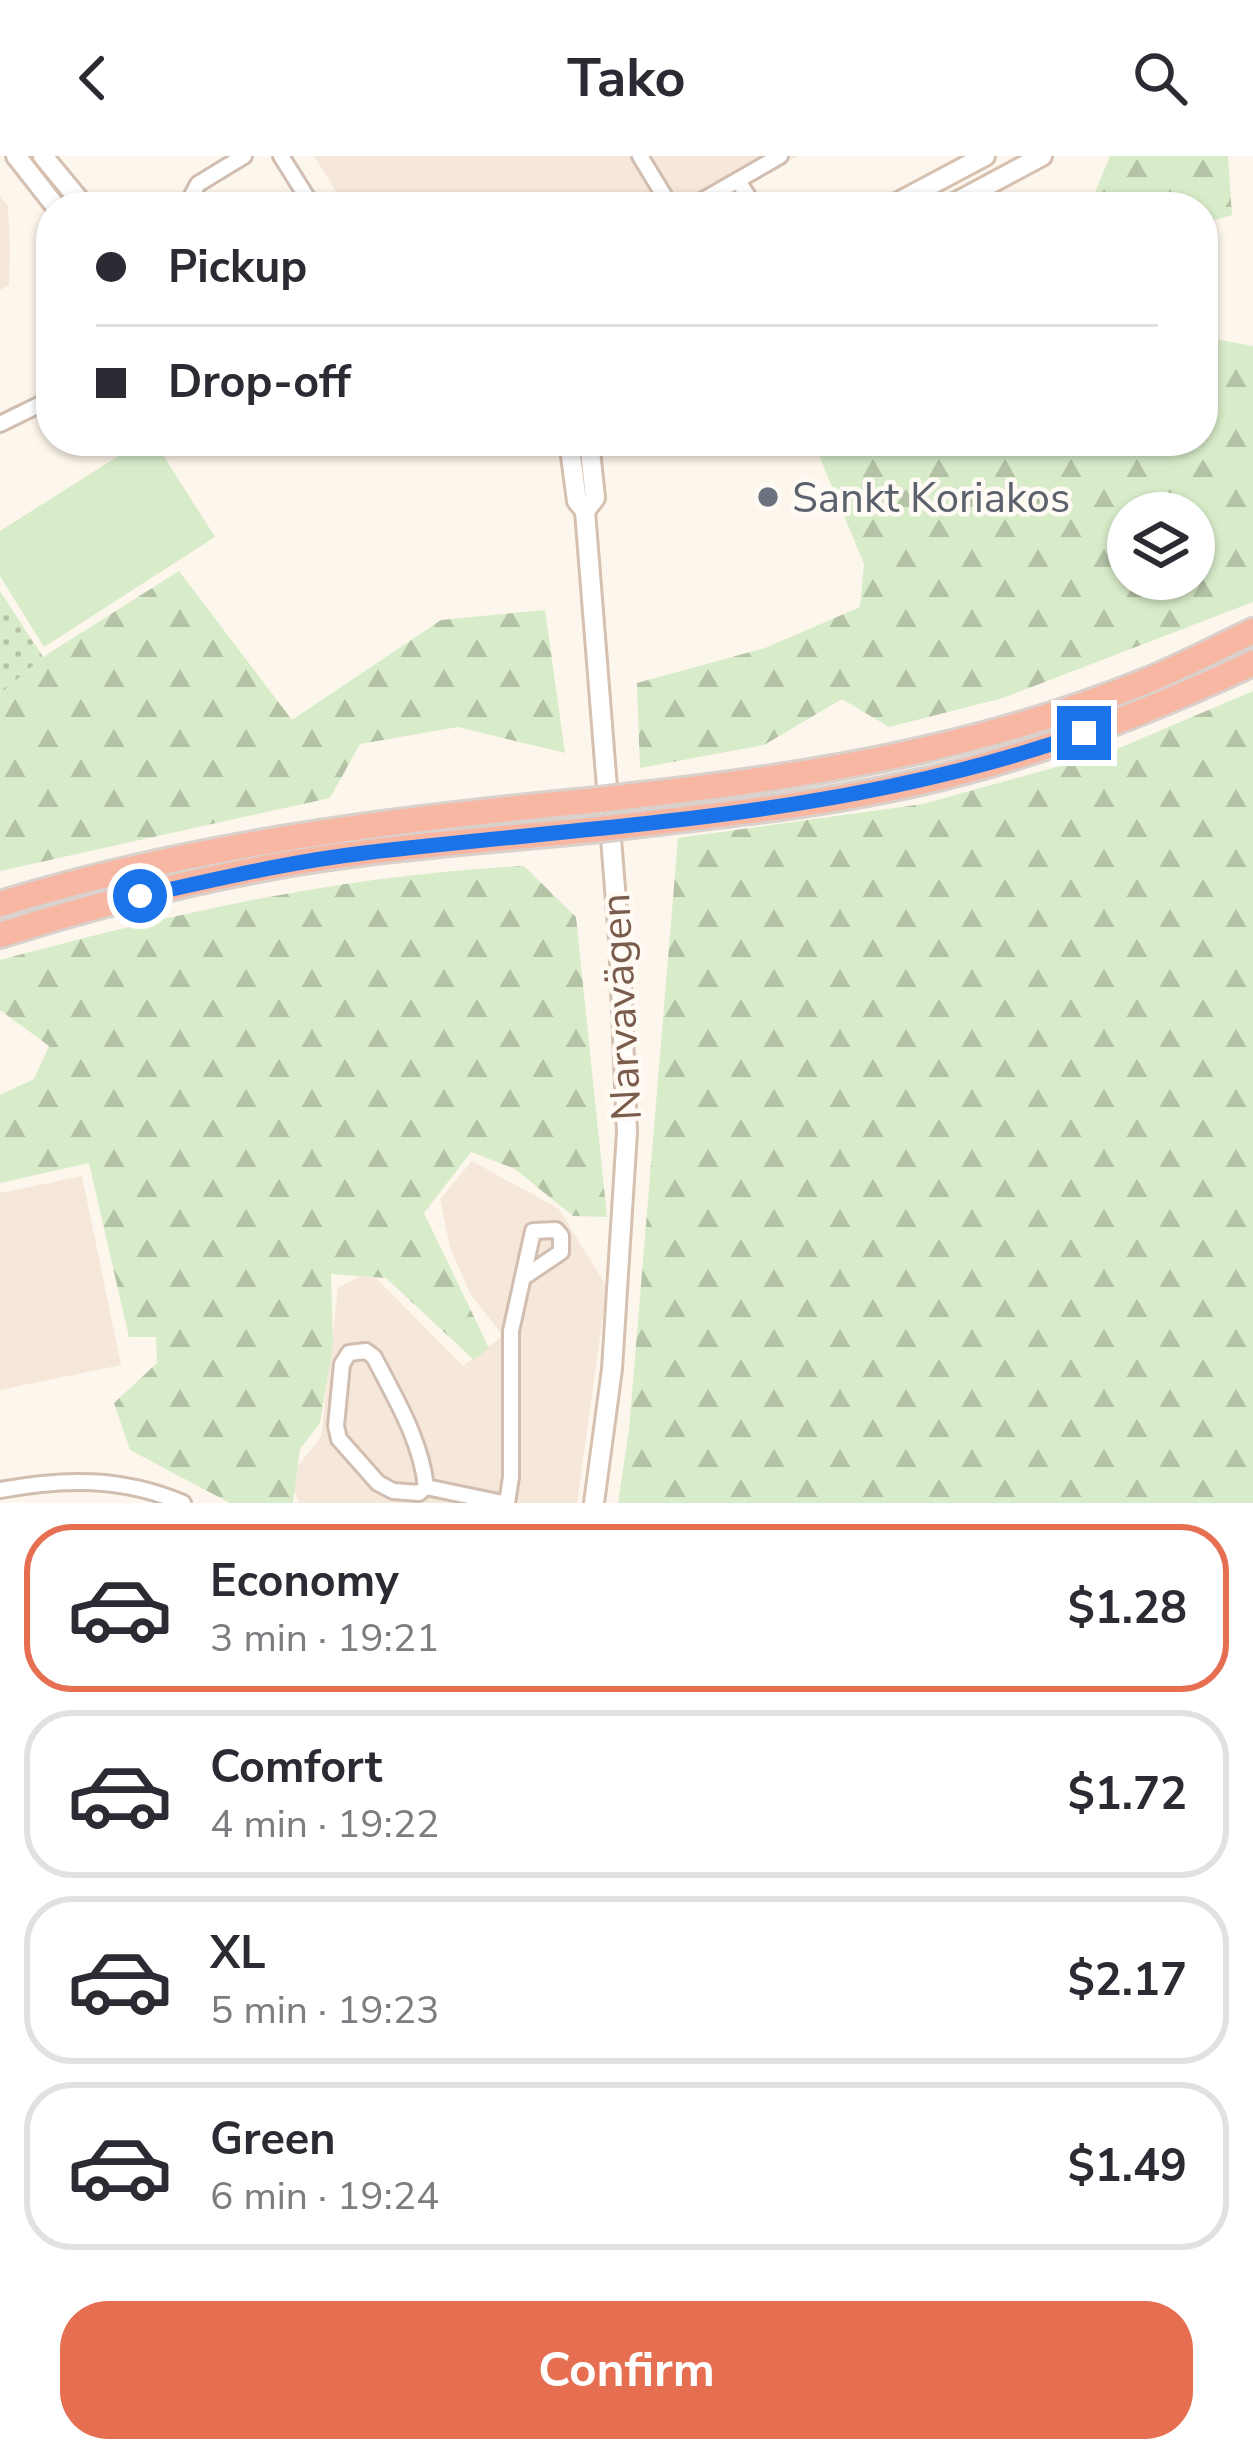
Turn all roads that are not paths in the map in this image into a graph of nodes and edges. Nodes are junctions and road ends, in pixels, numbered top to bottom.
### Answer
1 (16, 156) edge
2 (43, 156) edge
3 (244, 156) edge
4 (281, 156) edge
5 (640, 156) edge
6 (780, 156) edge
7 (985, 156) edge
8 (1042, 156) edge
9 (738, 181) junction
10 (44, 192) edge
11 (73, 192) edge
12 (194, 192) edge
13 (304, 192) edge
14 (662, 192) edge
15 (718, 192) edge
16 (745, 192) edge
17 (917, 192) edge
18 (974, 192) edge
19 (36, 407) edge
20 (0, 424) edge
21 (571, 456) edge
22 (591, 456) edge
23 (585, 511) junction
24 (1253, 631) edge
25 (1253, 663) edge
26 (0, 904) edge
27 (0, 935) edge
28 (524, 1277) dead end
29 (425, 1487) junction
30 (0, 1490) edge
31 (183, 1503) edge
32 (505, 1503) edge
33 (594, 1503) edge

1 - 10 main road
2 - 11 main road
3 - 12 street
4 - 13 street
5 - 14 street
6 - 9 street
7 - 17 main road
8 - 18 main road
9 - 15 street
9 - 16 street
19 - 20 street
21 - 23 main road, Narvavägen
22 - 23 main road, Narvavägen
23 - 33 main road, Narvavägen
24 - 26 highway, bridge
25 - 27 highway, bridge
28 - 32 street
29 - 29 street
29 - 32 street
30 - 31 street

